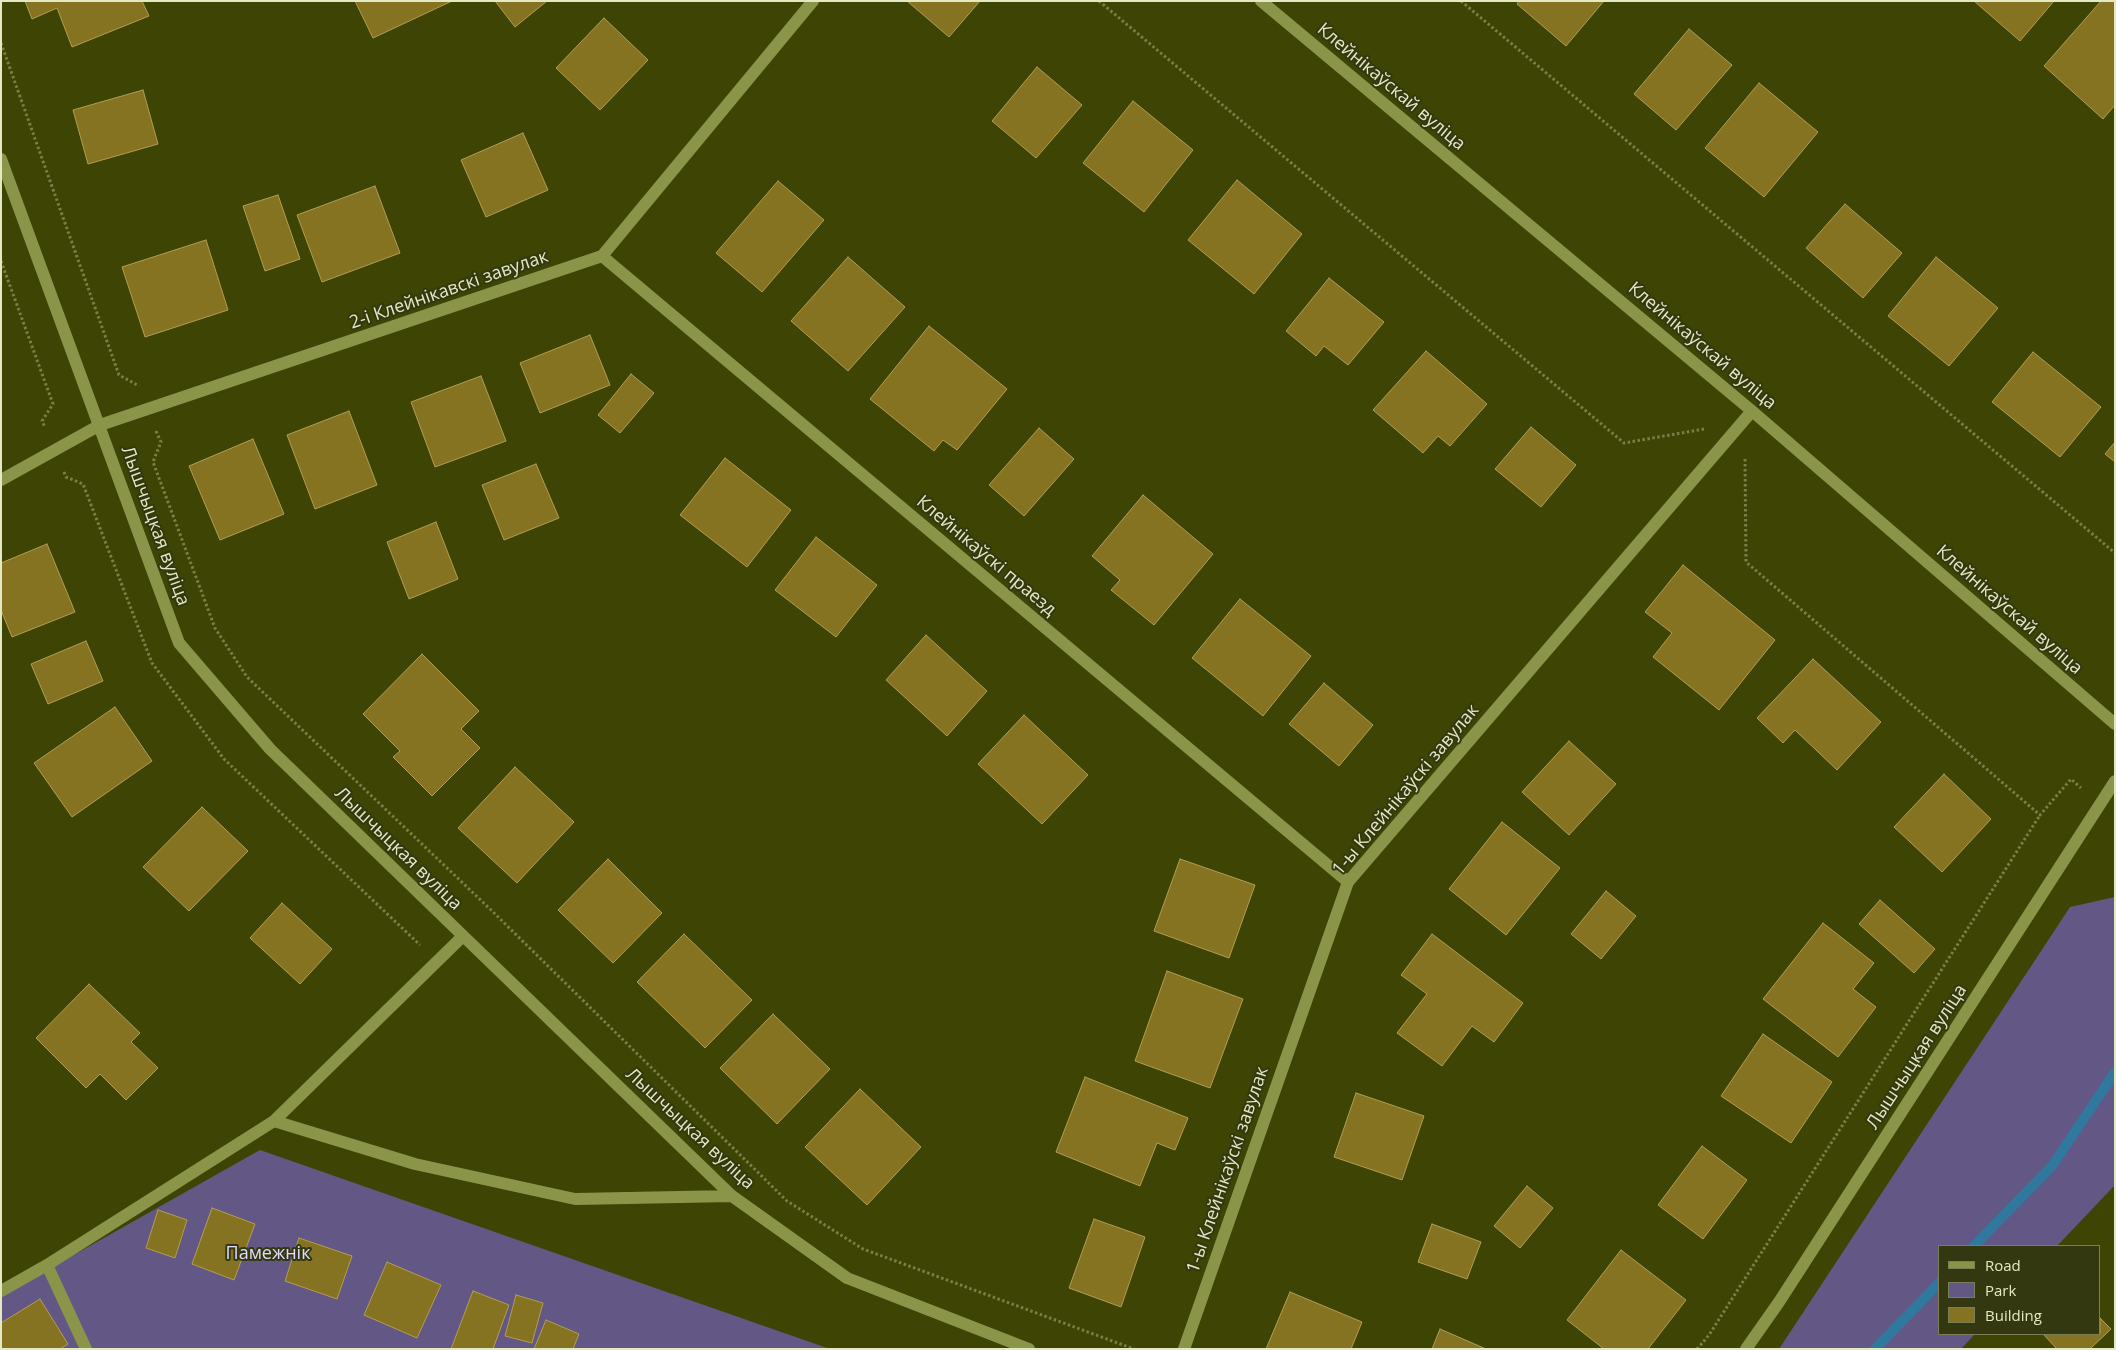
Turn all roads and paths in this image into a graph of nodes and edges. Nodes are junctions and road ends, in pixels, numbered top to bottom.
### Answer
1 (813, 1) edge
2 (1099, 1) edge
3 (1261, 1) edge
4 (1461, 1) edge
5 (1, 43) edge
6 (1, 158) edge
7 (602, 256) junction
8 (148, 410) junction
9 (1752, 411) junction
10 (100, 425) junction
11 (1725, 444) junction
12 (1, 480) edge
13 (2115, 552) edge
14 (2115, 724) edge
15 (2115, 781) edge
16 (2100, 806) junction
17 (2040, 815) junction
18 (1348, 882) junction
19 (463, 936) junction
20 (274, 1121) junction
21 (732, 1196) junction
22 (46, 1266) junction
23 (1, 1291) edge
24 (86, 1349) edge
25 (1029, 1349) edge
26 (1134, 1349) edge
27 (1184, 1349) edge
28 (1697, 1349) edge
29 (1746, 1349) edge

1 - 7 street
2 - 11 path
3 - 9 street, Клейнікаўскай вуліца
4 - 13 path
5 - 8 path
6 - 10 street, Лышчыцкая вуліца
7 - 8 street, 2-і Клейнікавскі завулак
7 - 18 street, Клейнікаўскі праезд
8 - 10 street, 2-і Клейнікавскі завулак
8 - 26 path
9 - 11 street, 1-ы Клейнікаўскі завулак
9 - 14 street, Клейнікаўскай вуліца
10 - 12 street, 2-і Клейнікавскі завулак
10 - 19 street, Лышчыцкая вуліца
11 - 17 path
11 - 18 street, 1-ы Клейнікаўскі завулак
15 - 16 street, Лышчыцкая вуліца
16 - 17 path
16 - 29 street, Лышчыцкая вуліца
17 - 28 path
18 - 27 street, 1-ы Клейнікаўскі завулак
19 - 20 street
19 - 21 street, Лышчыцкая вуліца
20 - 21 street
20 - 22 street
21 - 25 street, Лышчыцкая вуліца
22 - 23 street
22 - 24 street

